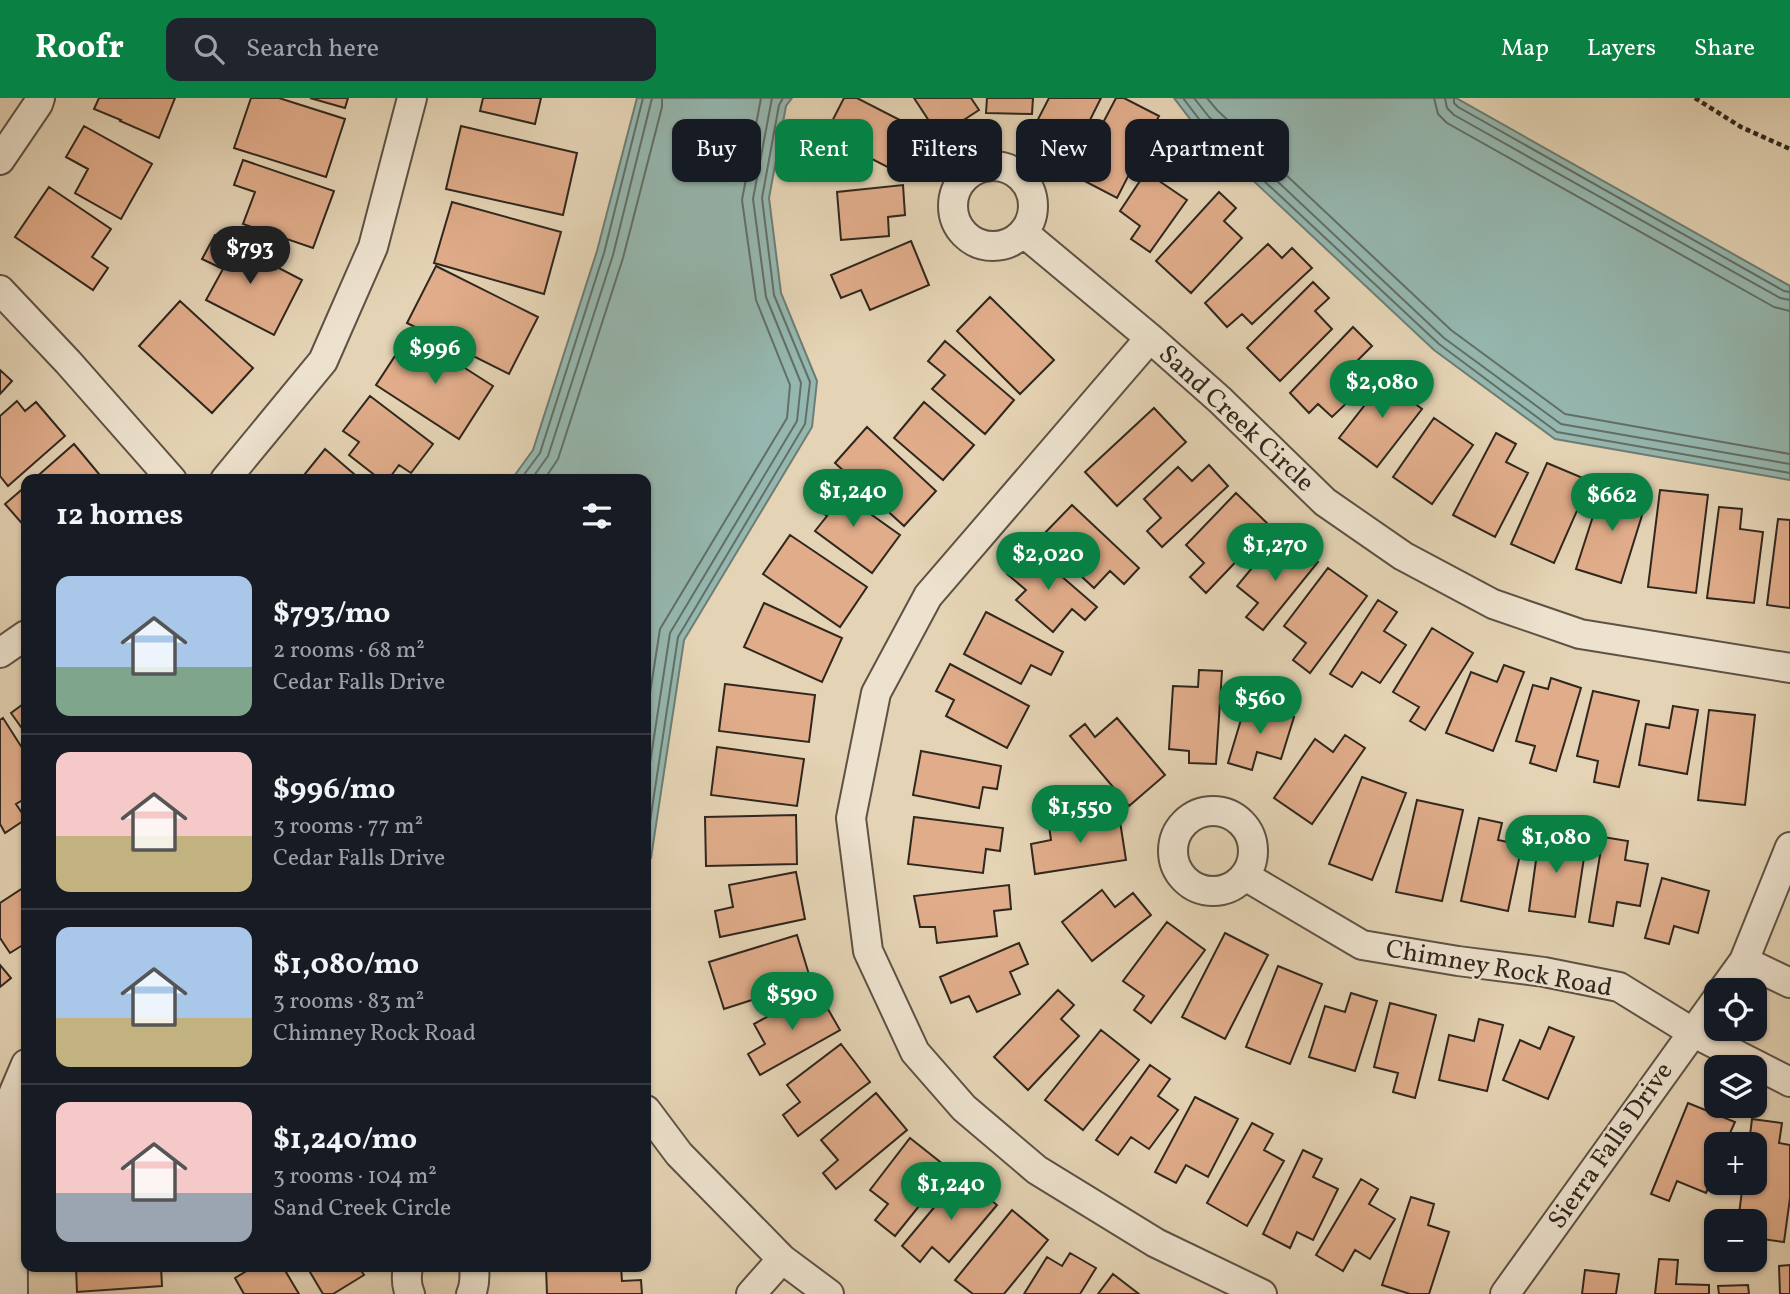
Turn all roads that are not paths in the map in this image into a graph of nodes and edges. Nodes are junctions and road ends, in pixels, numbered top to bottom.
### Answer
1 (40, 98) edge
2 (412, 98) edge
3 (0, 160) edge
4 (1024, 233) dead end
5 (0, 290) edge
6 (1150, 338) junction
7 (167, 474) edge
8 (230, 474) edge
9 (21, 638) edge
10 (0, 653) edge
11 (1790, 668) edge
12 (1790, 847) edge
13 (1245, 876) dead end
14 (1744, 961) junction
15 (1732, 978) edge
16 (1790, 984) edge
17 (1704, 1016) edge
18 (1692, 1032) junction
19 (21, 1076) edge
20 (1790, 1082) edge
21 (651, 1117) edge
22 (782, 1259) junction
23 (407, 1272) edge
24 (474, 1272) edge
25 (13, 1294) edge
26 (410, 1294) edge
27 (471, 1294) edge
28 (751, 1294) edge
29 (830, 1294) edge
30 (1262, 1294) edge
31 (1506, 1294) edge

1 - 3 street
2 - 8 street
4 - 6 street, Sand Creek Circle
5 - 7 street
6 - 11 street, Sand Creek Circle
6 - 30 street, Sand Creek Circle
9 - 10 street
12 - 14 street
13 - 18 street, Chimney Rock Road
14 - 15 street
14 - 16 street
17 - 18 street, Sierra Falls Drive
18 - 20 street, Chimney Rock Road
18 - 31 street, Sierra Falls Drive
19 - 25 street
21 - 22 street
22 - 28 street
22 - 29 street
23 - 26 street
24 - 27 street

